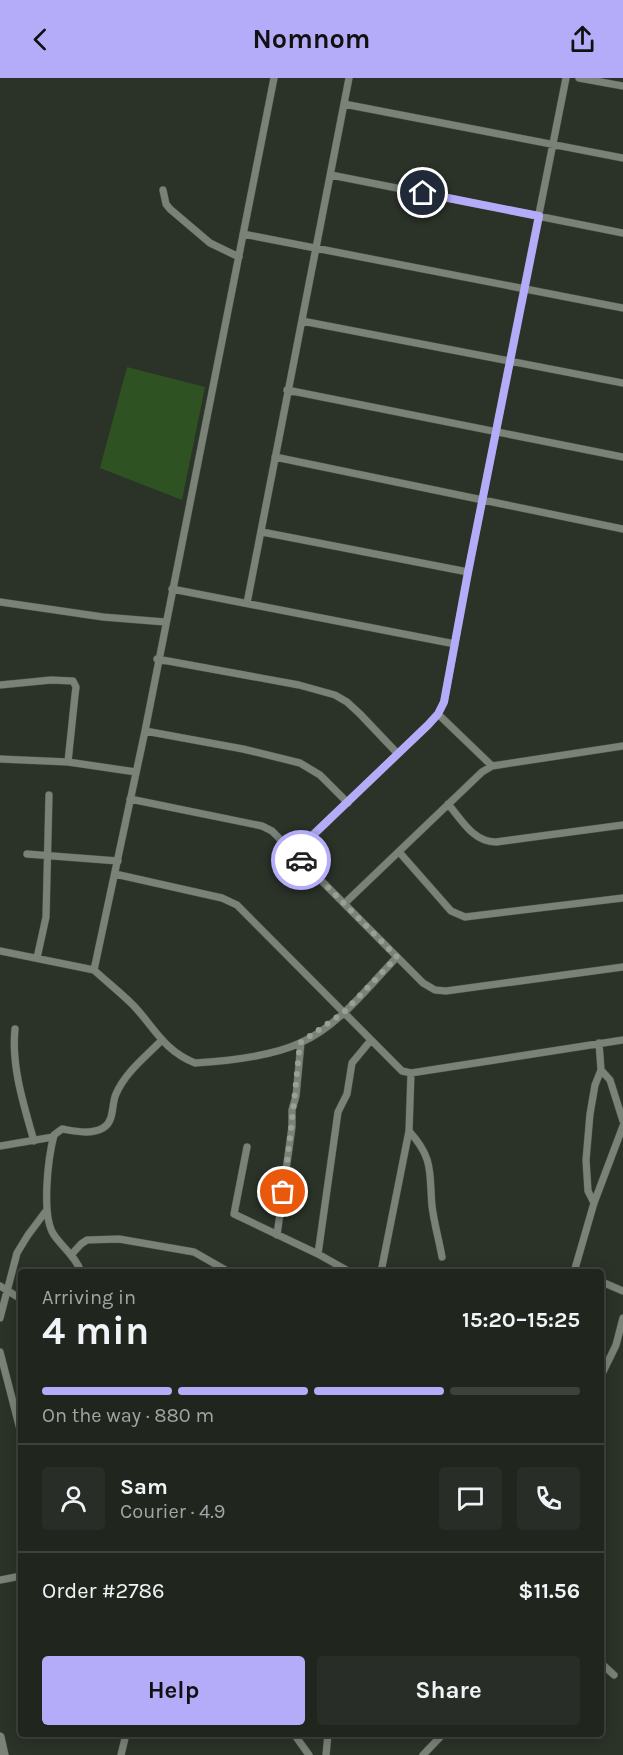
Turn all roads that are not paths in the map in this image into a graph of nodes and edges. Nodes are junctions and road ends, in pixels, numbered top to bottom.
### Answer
1 (274, 78) edge
2 (349, 78) edge
3 (566, 78) edge
4 (579, 78) edge
5 (623, 86) edge
6 (344, 104) junction
7 (553, 144) junction
8 (623, 158) edge
9 (331, 175) junction
10 (163, 190) dead end
11 (539, 216) junction
12 (623, 233) edge
13 (243, 234) junction
14 (315, 248) junction
15 (239, 256) junction
16 (523, 290) junction
17 (623, 308) edge
18 (302, 321) junction
19 (511, 361) junction
20 (623, 383) edge
21 (287, 390) junction
22 (497, 431) junction
23 (275, 457) junction
24 (623, 457) edge
25 (483, 501) junction
26 (623, 529) edge
27 (262, 532) junction
28 (468, 572) junction
29 (172, 589) junction
30 (0, 603) edge
31 (247, 603) junction
32 (165, 622) junction
33 (455, 644) junction
34 (157, 660) junction
35 (0, 685) edge
36 (438, 714) junction
37 (145, 730) junction
38 (623, 746) edge
39 (398, 754) junction
40 (0, 759) edge
41 (68, 762) junction
42 (492, 766) junction
43 (136, 772) junction
44 (49, 795) dead end
45 (130, 799) junction
46 (348, 803) junction
47 (448, 804) junction
48 (623, 825) edge
49 (294, 853) junction
50 (400, 853) junction
51 (27, 854) dead end
52 (48, 857) junction
53 (118, 861) junction
54 (115, 874) junction
55 (623, 898) edge
56 (345, 903) junction
57 (0, 951) edge
58 (397, 957) junction
59 (37, 958) junction
60 (623, 966) edge
61 (94, 970) junction
62 (343, 1013) junction
63 (15, 1029) dead end
64 (371, 1040) junction
65 (623, 1040) edge
66 (161, 1041) junction
67 (300, 1043) junction
68 (599, 1043) junction
69 (601, 1070) junction
70 (411, 1073) junction
71 (623, 1124) edge
72 (409, 1131) junction
73 (53, 1137) junction
74 (34, 1142) junction
75 (0, 1146) edge
76 (247, 1148) dead end
77 (594, 1203) junction
78 (46, 1211) junction
79 (277, 1235) junction
80 (318, 1254) junction
81 (71, 1255) junction
82 (442, 1257) dead end
83 (80, 1269) edge
84 (224, 1269) edge
85 (345, 1269) edge
86 (382, 1269) edge
87 (577, 1269) edge
88 (604, 1283) edge
89 (3, 1287) edge
90 (623, 1291) edge
91 (18, 1297) edge
92 (0, 1318) edge
93 (623, 1320) edge
94 (0, 1352) edge
95 (604, 1370) edge
96 (18, 1421) edge
97 (18, 1577) edge
98 (0, 1580) edge
99 (604, 1666) edge
100 (614, 1675) dead end
101 (0, 1737) edge
102 (125, 1737) edge
103 (296, 1737) edge
104 (328, 1737) edge
105 (440, 1737) edge
106 (5, 1755) edge
107 (121, 1755) edge
108 (309, 1755) edge
109 (326, 1755) edge
110 (423, 1755) edge

1 - 13 street
2 - 6 street
3 - 7 street
4 - 5 street
6 - 7 street
6 - 9 street
7 - 8 street
7 - 11 street
9 - 11 street
9 - 14 street
10 - 15 street
11 - 12 street
11 - 16 street
13 - 14 street
13 - 15 street
14 - 16 street
14 - 18 street
15 - 29 street
16 - 17 street
16 - 19 street
18 - 19 street
18 - 21 street
19 - 20 street
19 - 22 street
21 - 22 street
21 - 23 street
22 - 24 street
22 - 25 street
23 - 25 street
23 - 27 street
25 - 26 street
25 - 28 street
27 - 28 street
27 - 31 street
28 - 33 street
29 - 31 street
29 - 32 street
30 - 32 street
31 - 33 street
32 - 34 street
33 - 36 street
34 - 37 street
34 - 39 street
35 - 41 street
36 - 39 street
36 - 42 street
37 - 43 street
37 - 46 street
38 - 42 street
39 - 46 street
40 - 41 street
41 - 43 street
42 - 47 street
43 - 45 street
44 - 52 street
45 - 49 street
45 - 53 street
46 - 49 street
47 - 48 street
47 - 50 street
49 - 56 street
50 - 55 street
50 - 56 street
51 - 52 street
52 - 53 street
52 - 59 street
53 - 54 street
54 - 61 street
54 - 62 street
56 - 58 street
57 - 59 street
58 - 60 street
58 - 62 street
59 - 61 street
61 - 66 street
62 - 64 street
62 - 67 street
63 - 74 street
64 - 70 street
64 - 80 street
65 - 68 street
66 - 67 street
66 - 73 street
67 - 79 street
68 - 69 street
68 - 70 street
69 - 71 street
69 - 77 street
70 - 72 street
71 - 77 street
72 - 82 street
72 - 86 street
73 - 74 street
73 - 78 street
74 - 75 street
76 - 79 street
77 - 87 street
78 - 81 street
78 - 89 street
79 - 80 street
80 - 85 street
81 - 83 street
81 - 84 street
88 - 90 street
89 - 91 street
89 - 92 street
93 - 95 street
94 - 96 street
97 - 98 street
99 - 100 street
101 - 106 street
102 - 107 street
103 - 108 street
104 - 109 street
105 - 110 street

